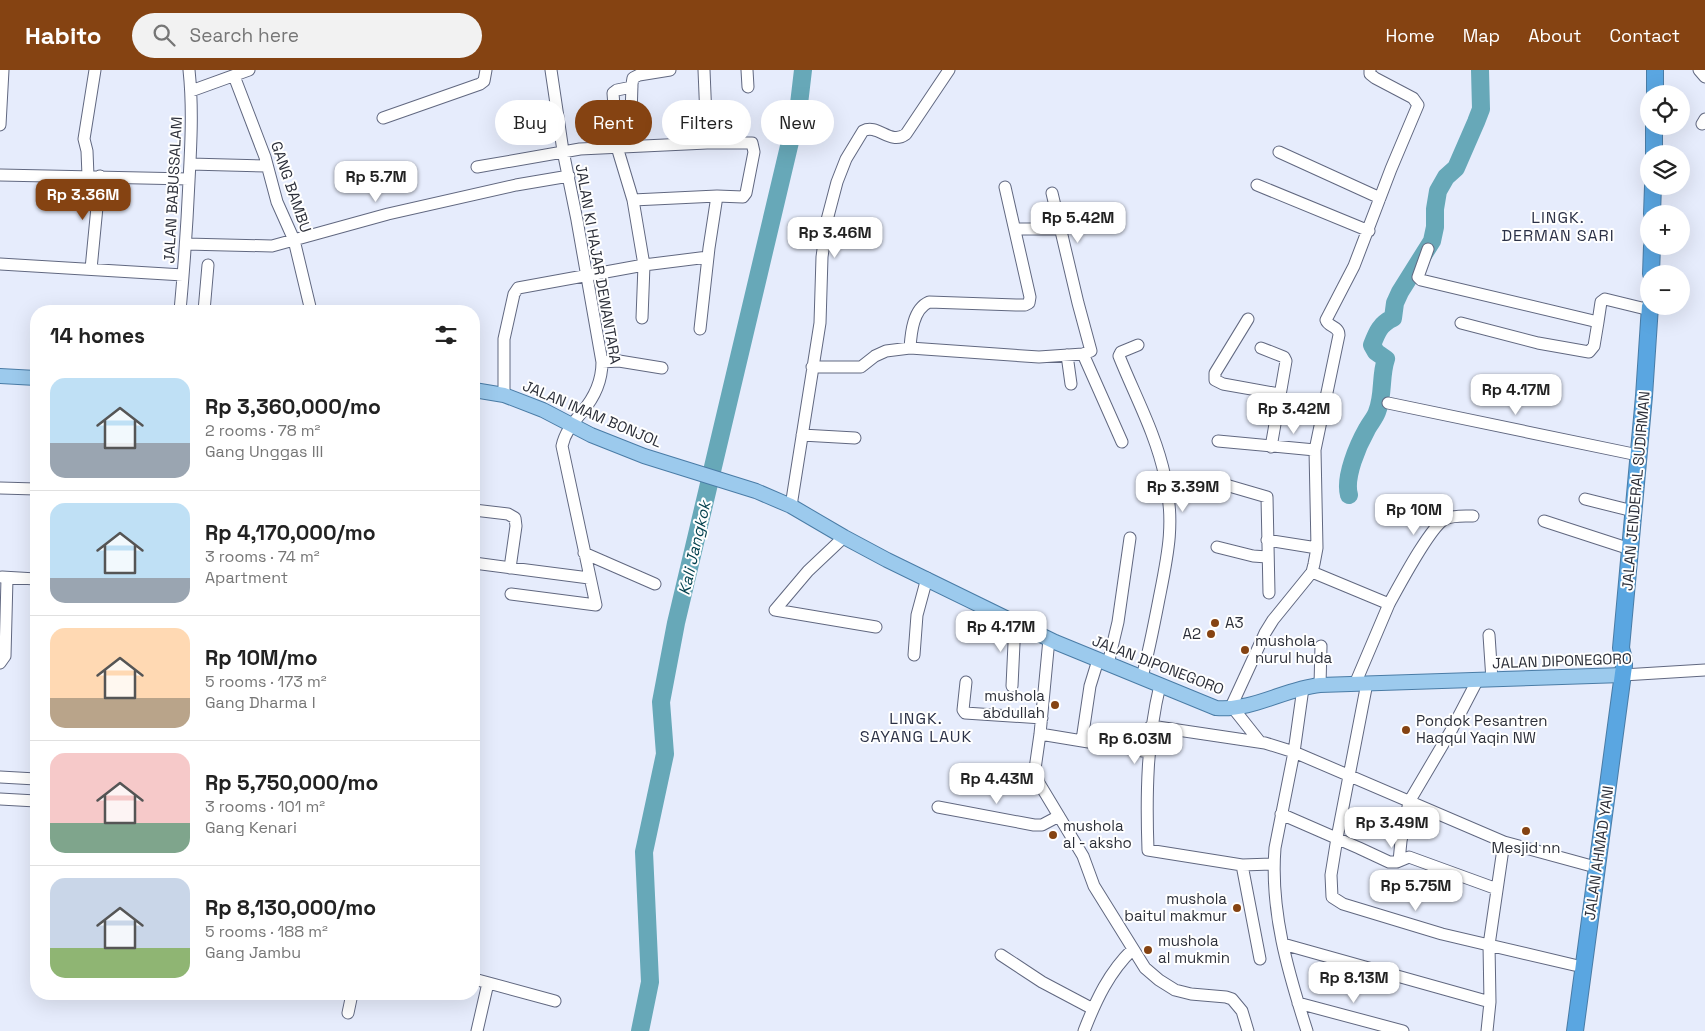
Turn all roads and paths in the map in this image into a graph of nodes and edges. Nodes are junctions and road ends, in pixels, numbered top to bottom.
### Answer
1 (3, 70) edge
2 (95, 70) edge
3 (189, 70) edge
4 (249, 70) edge
5 (486, 70) edge
6 (551, 70) edge
7 (666, 70) edge
8 (704, 70) edge
9 (747, 70) edge
10 (949, 70) edge
11 (1370, 70) edge
12 (1655, 70) edge
13 (1699, 70) edge
14 (234, 76) junction
15 (1705, 77) edge
16 (1655, 85) edge
17 (632, 87) junction
18 (748, 87) dead end
19 (191, 91) junction
20 (632, 100) edge
21 (705, 100) edge
22 (383, 118) dead end
23 (0, 125) edge
24 (751, 144) edge
25 (662, 145) edge
26 (617, 147) junction
27 (563, 151) junction
28 (1279, 152) dead end
29 (190, 164) junction
30 (267, 166) junction
31 (477, 167) dead end
32 (0, 175) edge
33 (88, 176) junction
34 (100, 176) junction
35 (568, 176) junction
36 (189, 179) junction
37 (1256, 185) dead end
38 (1005, 187) dead end
39 (1052, 192) dead end
40 (718, 196) junction
41 (1380, 198) junction
42 (633, 200) junction
43 (1016, 229) junction
44 (1061, 229) junction
45 (1369, 231) junction
46 (294, 240) junction
47 (186, 244) junction
48 (1428, 249) dead end
49 (708, 257) junction
50 (0, 264) edge
51 (208, 265) dead end
52 (644, 265) junction
53 (91, 269) junction
54 (183, 276) junction
55 (587, 276) junction
56 (181, 305) edge
57 (205, 305) edge
58 (310, 305) edge
59 (1640, 306) edge
60 (1650, 315) edge
61 (642, 318) dead end
62 (1248, 319) dead end
63 (1598, 322) junction
64 (1461, 323) dead end
65 (700, 329) dead end
66 (1138, 346) dead end
67 (910, 348) junction
68 (1262, 348) dead end
69 (1083, 354) junction
70 (1067, 355) junction
71 (602, 362) junction
72 (812, 366) junction
73 (662, 368) dead end
74 (0, 376) edge
75 (30, 378) edge
76 (1071, 384) dead end
77 (480, 391) edge
78 (1279, 394) junction
79 (504, 395) junction
80 (1388, 403) dead end
81 (572, 424) junction
82 (802, 435) junction
83 (854, 438) dead end
84 (1218, 441) dead end
85 (1122, 442) dead end
86 (1271, 447) junction
87 (1315, 450) junction
88 (1638, 455) junction
89 (725, 480) joint
90 (1219, 483) dead end
91 (0, 488) edge
92 (30, 489) edge
93 (1585, 499) dead end
94 (792, 506) junction
95 (480, 511) edge
96 (1633, 511) junction
97 (1473, 516) dead end
98 (1544, 521) dead end
99 (844, 537) junction
100 (1130, 538) dead end
101 (1267, 540) junction
102 (1217, 547) dead end
103 (1317, 548) junction
104 (1630, 549) junction
105 (584, 553) junction
106 (1267, 557) junction
107 (480, 564) edge
108 (510, 568) junction
109 (1312, 572) junction
110 (4, 578) edge
111 (589, 578) junction
112 (927, 578) junction
113 (30, 579) edge
114 (655, 584) dead end
115 (511, 594) dead end
116 (1269, 594) dead end
117 (1389, 604) junction
118 (1015, 622) junction
119 (876, 627) dead end
120 (1489, 635) dead end
121 (1049, 639) junction
122 (1321, 646) dead end
123 (914, 655) dead end
124 (1103, 662) junction
125 (0, 663) edge
126 (1705, 670) edge
127 (1618, 675) junction
128 (1142, 677) junction
129 (1492, 680) junction
130 (1477, 681) junction
131 (966, 682) dead end
132 (1361, 684) junction
133 (1160, 685) junction
134 (1320, 685) junction
135 (1012, 686) dead end
136 (1303, 688) junction
137 (1237, 708) junction
138 (1042, 718) junction
139 (1151, 726) junction
140 (1040, 734) junction
141 (1082, 740) junction
142 (1260, 742) junction
143 (1149, 752) junction
144 (1294, 752) junction
145 (1349, 776) junction
146 (0, 777) edge
147 (30, 779) edge
148 (0, 799) edge
149 (30, 801) edge
150 (1409, 802) junction
151 (938, 807) dead end
152 (1281, 814) junction
153 (1059, 816) junction
154 (1337, 838) junction
155 (1504, 842) junction
156 (1399, 861) junction
157 (1274, 864) junction
158 (1245, 865) junction
159 (1588, 865) junction
160 (1497, 889) junction
161 (1282, 944) junction
162 (1490, 945) junction
163 (1133, 949) junction
164 (1001, 955) dead end
165 (1260, 959) dead end
166 (1574, 965) junction
167 (480, 981) edge
168 (488, 983) junction
169 (1575, 992) junction
170 (351, 1000) edge
171 (555, 1001) dead end
172 (1490, 1002) junction
173 (1298, 1003) junction
174 (1093, 1008) junction
175 (348, 1013) dead end
176 (477, 1031) edge
177 (1084, 1031) edge
178 (1248, 1031) edge
179 (1307, 1031) edge
180 (1403, 1031) edge
181 (1487, 1031) edge
182 (1564, 1031) edge
183 (1575, 1031) edge

1 - 23 street
2 - 33 street
3 - 19 street, JALAN BABUSSALAM
4 - 14 street
5 - 22 street
6 - 27 street, JALAN KI HAJAR DEWANTARA
7 - 17 street
8 - 21 street
9 - 18 street
10 - 72 street
11 - 41 street
12 - 16 highway
13 - 15 street
14 - 19 street
14 - 30 street, GANG BAMBU
17 - 20 street
17 - 26 street
19 - 29 street, JALAN BABUSSALAM
24 - 40 street
25 - 26 street
26 - 27 street
26 - 42 street
27 - 31 street
27 - 35 street, JALAN KI HAJAR DEWANTARA
28 - 41 street
29 - 30 street
29 - 36 street, JALAN BABUSSALAM
30 - 46 street, GANG BAMBU
32 - 33 street
33 - 34 street
34 - 36 street
34 - 53 street
35 - 46 street
35 - 55 street, JALAN KI HAJAR DEWANTARA
36 - 47 street, JALAN BABUSSALAM
37 - 45 street
38 - 43 street
39 - 44 street
40 - 42 street
40 - 49 street
41 - 45 street
42 - 52 street
43 - 44 street
43 - 67 street
44 - 69 street
45 - 87 street
46 - 47 street
46 - 58 street, GANG BAMBU
47 - 54 street, JALAN BABUSSALAM
48 - 63 street
49 - 52 street
49 - 65 street
50 - 53 street
51 - 57 street
52 - 55 street
52 - 61 street
53 - 54 street
54 - 56 street, JALAN BABUSSALAM
55 - 71 street, JALAN KI HAJAR DEWANTARA
55 - 79 street
59 - 63 street
60 - 88 highway, JALAN JENDERAL SUDIRMAN
62 - 78 street
63 - 64 street
66 - 128 street
67 - 70 street
67 - 72 street
68 - 78 street
69 - 70 street
69 - 85 street
70 - 76 street
71 - 73 street
71 - 81 street, JALAN KI HAJAR DEWANTARA
72 - 82 street
74 - 75 main road
77 - 79 main road, JALAN IMAM BONJOL
78 - 86 street
79 - 81 main road, JALAN IMAM BONJOL
80 - 88 street
81 - 89 main road, JALAN IMAM BONJOL
81 - 105 street, JALAN KI HAJAR DEWANTARA
82 - 83 street
82 - 94 street
84 - 86 street
86 - 87 street
87 - 103 street
88 - 96 highway, JALAN JENDERAL SUDIRMAN
89 - 94 main road, JALAN DIPONEGORO
90 - 101 street
91 - 92 street
93 - 96 street
94 - 99 main road, JALAN DIPONEGORO
95 - 108 street
96 - 104 highway, JALAN JENDERAL SUDIRMAN
97 - 117 street
98 - 104 street
99 - 112 main road, JALAN DIPONEGORO
99 - 119 street
100 - 124 street
101 - 103 street
101 - 106 street
102 - 106 street
103 - 109 street
104 - 127 highway, JALAN JENDERAL SUDIRMAN
105 - 111 street, JALAN KI HAJAR DEWANTARA
105 - 114 street
106 - 116 street
107 - 108 street
108 - 111 street
109 - 117 street
109 - 137 street
110 - 113 street
110 - 125 street
111 - 115 street, JALAN KI HAJAR DEWANTARA
112 - 118 main road, JALAN DIPONEGORO
112 - 123 street
117 - 132 street
118 - 121 main road, JALAN DIPONEGORO
118 - 135 street
120 - 129 street
121 - 124 main road, JALAN DIPONEGORO
121 - 138 street
122 - 134 street
124 - 128 main road, JALAN DIPONEGORO
124 - 141 street
126 - 127 street, JALAN DIPONEGORO
127 - 129 main road, JALAN DIPONEGORO
127 - 159 highway
127 - 169 highway, JALAN AHMAD YANI
128 - 133 main road, JALAN DIPONEGORO
129 - 130 main road, JALAN DIPONEGORO
130 - 132 main road, JALAN DIPONEGORO
130 - 150 street
131 - 138 street
132 - 134 main road, JALAN DIPONEGORO
132 - 145 street
133 - 137 main road, JALAN DIPONEGORO
133 - 139 street
134 - 136 main road, JALAN DIPONEGORO
136 - 137 main road, JALAN DIPONEGORO
136 - 144 street
137 - 142 street
138 - 140 street
139 - 142 street
139 - 143 street
140 - 141 street
140 - 153 street
141 - 143 street
142 - 144 street
143 - 158 street
144 - 145 street
144 - 152 street
145 - 150 street
145 - 154 street
146 - 147 street
148 - 149 street
150 - 155 street
150 - 156 street
151 - 153 street
152 - 154 street
152 - 157 street
153 - 163 street
154 - 156 street
154 - 162 street
155 - 159 street
155 - 160 street
156 - 160 street
157 - 158 street
157 - 161 street
158 - 165 street
159 - 166 highway
160 - 162 street
161 - 172 street
161 - 173 street
162 - 166 street
162 - 172 street
163 - 174 street
163 - 178 street
164 - 174 street
166 - 169 highway
167 - 168 street
168 - 171 street
168 - 176 street
169 - 182 highway
169 - 183 highway, JALAN AHMAD YANI
170 - 175 street
172 - 181 street
173 - 179 street
173 - 180 street
174 - 177 street

